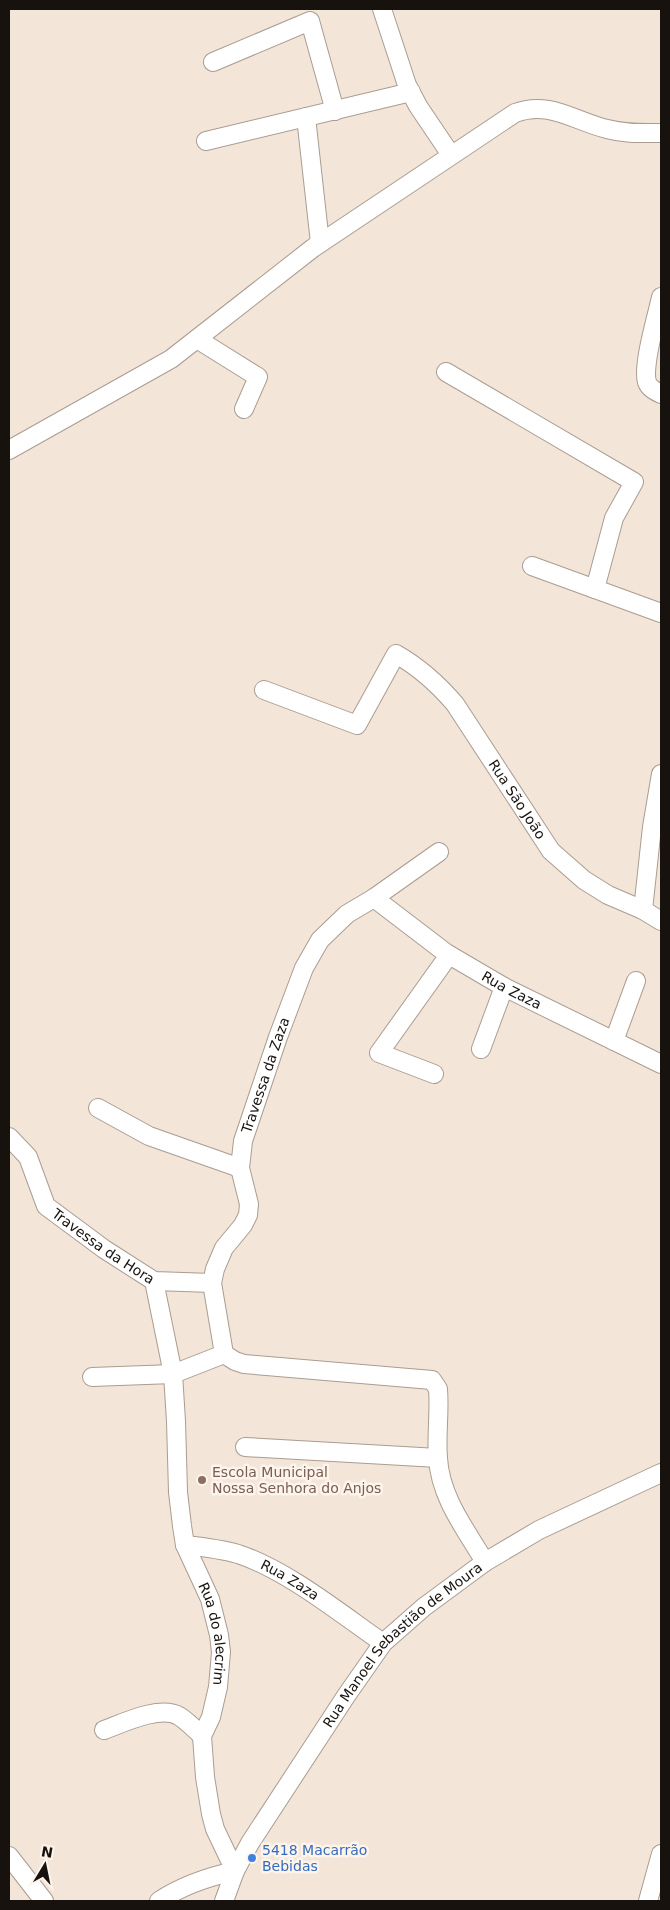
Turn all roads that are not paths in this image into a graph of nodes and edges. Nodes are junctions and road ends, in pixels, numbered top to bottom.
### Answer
1 (382, 9) edge
2 (213, 62) dead end
3 (411, 92) junction
4 (334, 110) junction
5 (306, 118) junction
6 (661, 133) edge
7 (206, 141) dead end
8 (451, 155) junction
9 (320, 243) junction
10 (661, 297) edge
11 (197, 339) junction
12 (446, 372) dead end
13 (661, 394) edge
14 (244, 409) dead end
15 (9, 450) edge
16 (532, 566) dead end
17 (595, 589) junction
18 (661, 613) edge
19 (264, 690) dead end
20 (661, 774) edge
21 (439, 852) dead end
22 (374, 898) junction
23 (643, 910) junction
24 (661, 920) edge
25 (449, 955) junction
26 (636, 981) dead end
27 (504, 986) junction
28 (614, 1041) junction
29 (480, 1050) dead end
30 (661, 1064) edge
31 (434, 1074) dead end
32 (98, 1108) dead end
33 (9, 1138) edge
34 (240, 1168) junction
35 (154, 1281) junction
36 (212, 1283) junction
37 (224, 1354) junction
38 (173, 1374) junction
39 (92, 1377) dead end
40 (245, 1447) dead end
41 (438, 1458) junction
42 (661, 1472) edge
43 (185, 1544) junction
44 (485, 1562) junction
45 (383, 1643) junction
46 (104, 1730) dead end
47 (202, 1736) junction
48 (661, 1854) edge
49 (9, 1856) edge
50 (234, 1871) junction
51 (657, 1879) edge
52 (44, 1901) edge
53 (160, 1901) edge
54 (224, 1901) edge
55 (648, 1901) edge

1 - 3 street
2 - 4 street
3 - 4 street
3 - 8 street
4 - 5 street
5 - 7 street
5 - 9 street
6 - 8 street
8 - 9 street
9 - 11 street
10 - 13 street
11 - 14 street
11 - 15 street
12 - 17 street
16 - 17 street
17 - 18 street
19 - 23 street, Rua São João
20 - 23 street
21 - 22 street, Travessa da Zaza
22 - 25 street, Rua Zaza
22 - 34 street, Travessa da Zaza
23 - 24 street, Rua São João
25 - 27 street, Rua Zaza
25 - 31 street
26 - 28 street
27 - 28 street, Rua Zaza
27 - 29 street
28 - 30 street, Rua Zaza
32 - 34 street
33 - 35 street, Travessa da Hora
34 - 36 street, Travessa da Zaza
35 - 36 street, Travessa da Hora
35 - 38 street, Rua do alecrim
36 - 37 street, Travessa da Zaza
37 - 38 street
37 - 41 street
38 - 39 street
38 - 43 street, Rua do alecrim
40 - 41 street
41 - 44 street
42 - 44 street, Rua Manoel Sebastião de Moura
43 - 45 street, Rua Zaza
43 - 47 street, Rua do alecrim
44 - 45 street, Rua Manoel Sebastião de Moura
45 - 50 street, Rua Manoel Sebastião de Moura
46 - 47 street
47 - 50 street, Rua do alecrim
48 - 51 street
49 - 52 street
50 - 53 street
50 - 54 street, Rua Manoel Sebastião de Moura
51 - 55 street

